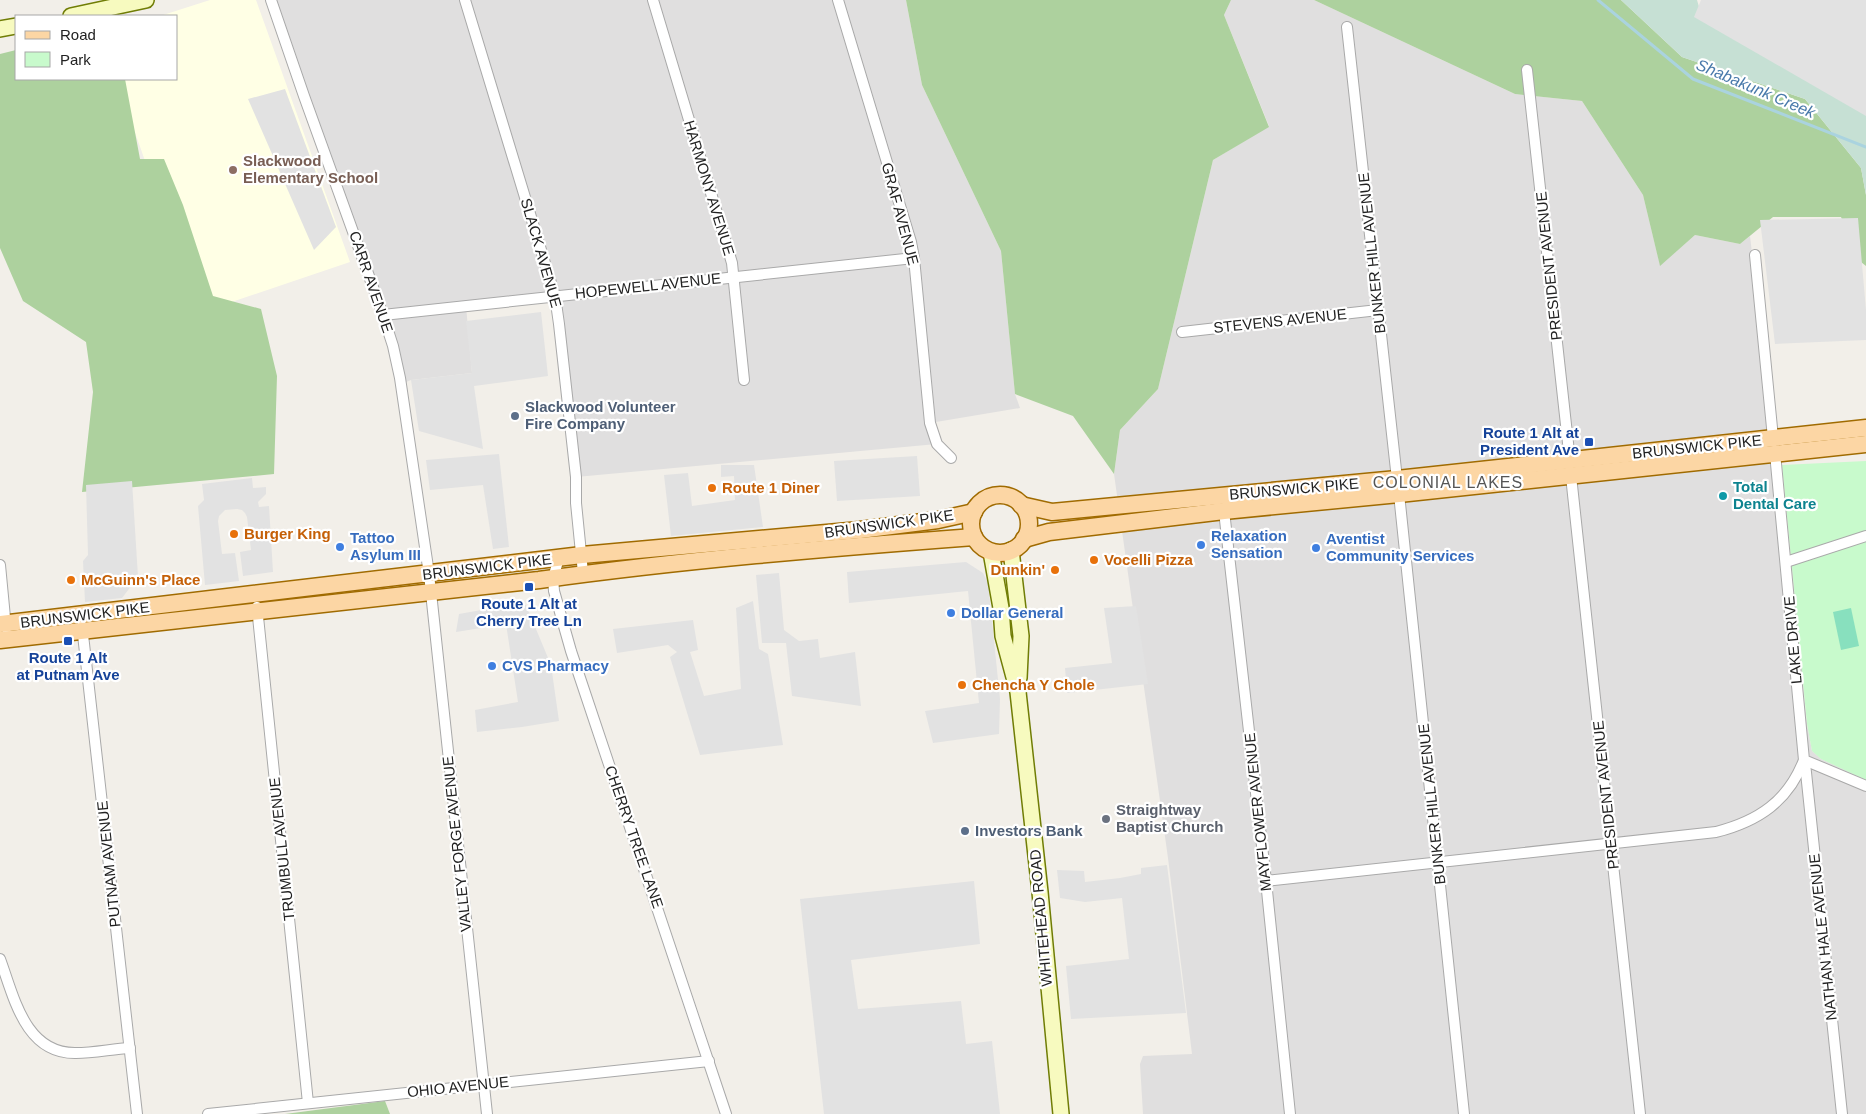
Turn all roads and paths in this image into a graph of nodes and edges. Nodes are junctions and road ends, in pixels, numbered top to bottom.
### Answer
1 (146, 0) edge
2 (271, 0) edge
3 (465, 0) edge
4 (653, 0) edge
5 (838, 0) edge
6 (77, 15) edge
7 (15, 26) edge
8 (1347, 27) dead end
9 (0, 29) edge
10 (1528, 70) dead end
11 (1755, 255) dead end
12 (914, 258) junction
13 (734, 277) junction
14 (555, 296) junction
15 (1378, 310) junction
16 (383, 314) junction
17 (1182, 332) dead end
18 (744, 380) dead end
19 (1866, 428) edge
20 (1866, 444) edge
21 (1774, 446) junction
22 (951, 458) dead end
23 (1571, 469) junction
24 (1398, 487) junction
25 (1021, 505) junction
26 (1224, 511) junction
27 (974, 512) junction
28 (1866, 536) edge
29 (974, 537) junction
30 (1024, 539) junction
31 (762, 547) junction
32 (1011, 550) junction
33 (992, 552) junction
34 (582, 555) junction
35 (559, 558) junction
36 (1786, 562) junction
37 (0, 565) edge
38 (583, 573) junction
39 (429, 574) junction
40 (553, 578) junction
41 (430, 592) junction
42 (257, 594) junction
43 (257, 612) junction
44 (82, 623) junction
45 (3, 632) edge
46 (1018, 692) junction
47 (1804, 760) junction
48 (1866, 786) edge
49 (1611, 844) junction
50 (1438, 863) junction
51 (1266, 881) junction
52 (0, 959) edge
53 (130, 1048) junction
54 (709, 1061) junction
55 (483, 1085) junction
56 (308, 1103) junction
57 (137, 1114) edge
58 (208, 1114) edge
59 (487, 1114) edge
60 (726, 1114) edge
61 (1061, 1114) edge
62 (1290, 1114) edge
63 (1464, 1114) edge
64 (1640, 1114) edge
65 (1842, 1114) edge

1 - 6 main road
2 - 16 street, CARR AVENUE
3 - 14 street, SLACK AVENUE
4 - 13 street, HARMONY AVENUE
5 - 12 street, GRAF AVENUE
7 - 9 main road
8 - 15 street, BUNKER HILL AVENUE
10 - 23 street, PRESIDENT AVENUE
11 - 21 street, LAKE DRIVE
12 - 13 street, HOPEWELL AVENUE
12 - 22 street, GRAF AVENUE
13 - 14 street, HOPEWELL AVENUE
13 - 18 street, HARMONY AVENUE
14 - 16 street, HOPEWELL AVENUE
14 - 34 street, SLACK AVENUE
15 - 17 street, STEVENS AVENUE
15 - 24 street, BUNKER HILL AVENUE
16 - 39 street, CARR AVENUE
19 - 21 main road, BRUNSWICK PIKE
20 - 21 main road, BRUNSWICK PIKE
21 - 23 main road, BRUNSWICK PIKE
21 - 36 street, LAKE DRIVE
23 - 24 main road, BRUNSWICK PIKE
23 - 49 street, PRESIDENT AVENUE
24 - 25 main road, BRUNSWICK PIKE
24 - 26 main road, BRUNSWICK PIKE
24 - 50 street, BUNKER HILL AVENUE
25 - 27 main road
25 - 30 main road
26 - 30 main road, BRUNSWICK PIKE
26 - 51 street, MAYFLOWER AVENUE
27 - 29 main road
27 - 31 main road, BRUNSWICK PIKE
28 - 36 street
29 - 31 main road, BRUNSWICK PIKE
29 - 33 main road
30 - 32 main road
31 - 34 main road, BRUNSWICK PIKE
31 - 38 main road, BRUNSWICK PIKE
32 - 33 main road
32 - 46 main road, WHITEHEAD ROAD
33 - 46 main road, WHITEHEAD ROAD
34 - 35 main road, BRUNSWICK PIKE
34 - 38 street, SLACK AVENUE
35 - 39 main road, BRUNSWICK PIKE
35 - 40 street, CHERRY TREE LANE
36 - 47 street, LAKE DRIVE
37 - 45 street
38 - 40 main road, BRUNSWICK PIKE
39 - 41 street, VALLEY FORGE AVENUE
39 - 42 main road, BRUNSWICK PIKE
40 - 41 main road, BRUNSWICK PIKE
40 - 54 street, CHERRY TREE LANE
41 - 43 main road, BRUNSWICK PIKE
41 - 55 street, VALLEY FORGE AVENUE
42 - 43 street, TRUMBULL AVENUE
42 - 44 main road, BRUNSWICK PIKE
43 - 44 main road, BRUNSWICK PIKE
43 - 56 street, TRUMBULL AVENUE
44 - 45 main road, BRUNSWICK PIKE
44 - 53 street, PUTNAM AVENUE
46 - 61 main road, WHITEHEAD ROAD
47 - 48 street
47 - 49 street
47 - 65 street, NATHAN HALE AVENUE
49 - 50 street
49 - 64 street, PRESIDENT AVENUE
50 - 51 street
50 - 63 street, BUNKER HILL AVENUE
51 - 62 street, MAYFLOWER AVENUE
52 - 53 street
53 - 57 street, PUTNAM AVENUE
54 - 55 street, OHIO AVENUE
54 - 60 street, CHERRY TREE LANE
55 - 56 street, OHIO AVENUE
55 - 59 street, VALLEY FORGE AVENUE
56 - 58 street, OHIO AVENUE

